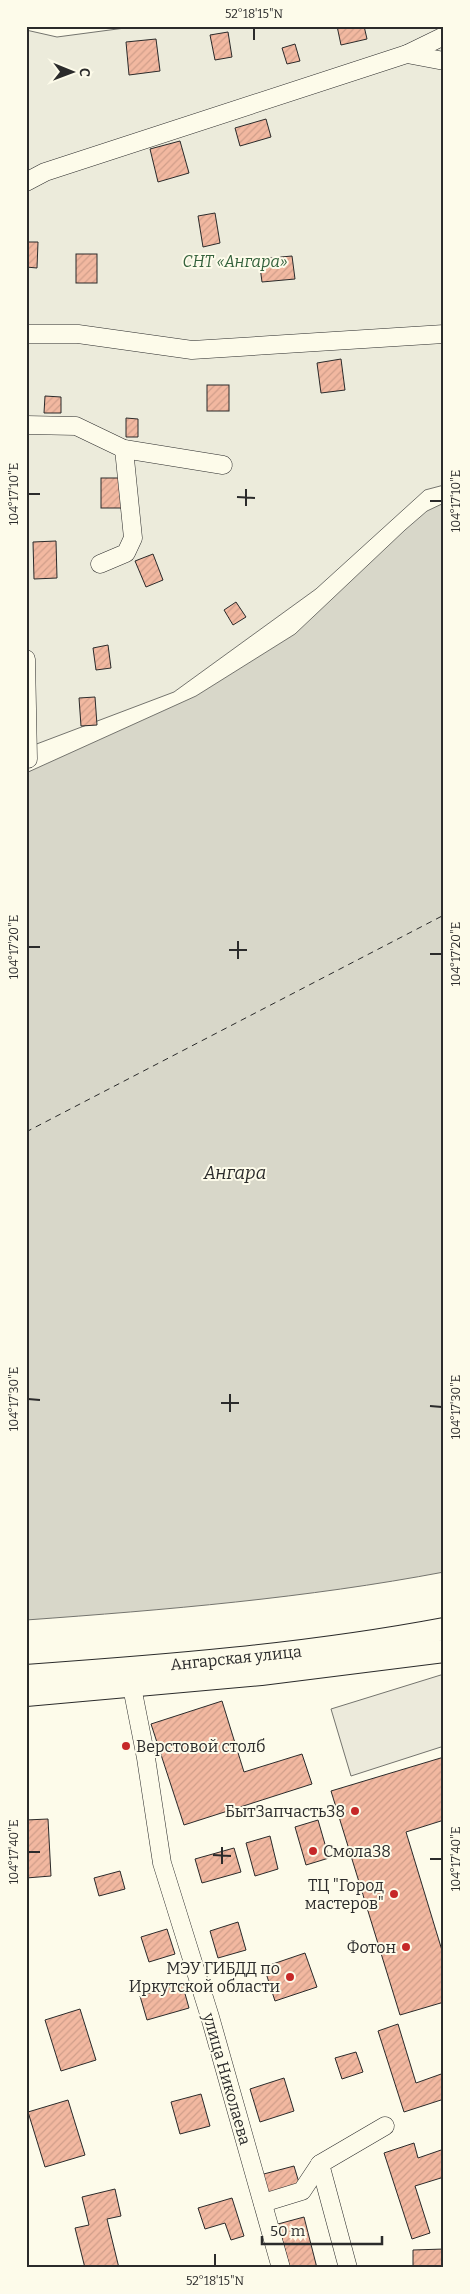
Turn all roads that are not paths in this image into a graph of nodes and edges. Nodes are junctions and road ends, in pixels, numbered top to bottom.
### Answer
1 (444, 36) edge
2 (407, 54) junction
3 (444, 61) edge
4 (26, 182) edge
5 (26, 334) edge
6 (444, 334) edge
7 (26, 425) edge
8 (124, 449) junction
9 (223, 465) dead end
10 (100, 564) dead end
11 (26, 659) edge
12 (28, 759) dead end
13 (444, 1629) edge
14 (444, 1651) edge
15 (26, 1676) edge
16 (132, 1687) junction
17 (26, 1695) edge
18 (385, 2126) dead end
19 (320, 2164) junction
20 (262, 2203) junction
21 (281, 2268) edge
22 (348, 2268) edge

1 - 2 street
2 - 3 street
2 - 4 street
5 - 6 street
7 - 8 street
8 - 9 street
8 - 10 street
11 - 12 street
13 - 15 main road, Ангарская улица
14 - 16 main road, Ангарская улица
16 - 17 main road, Ангарская улица
16 - 20 street, улица Николаева
18 - 19 street
19 - 20 street
19 - 22 street
20 - 21 street, улица Николаева

